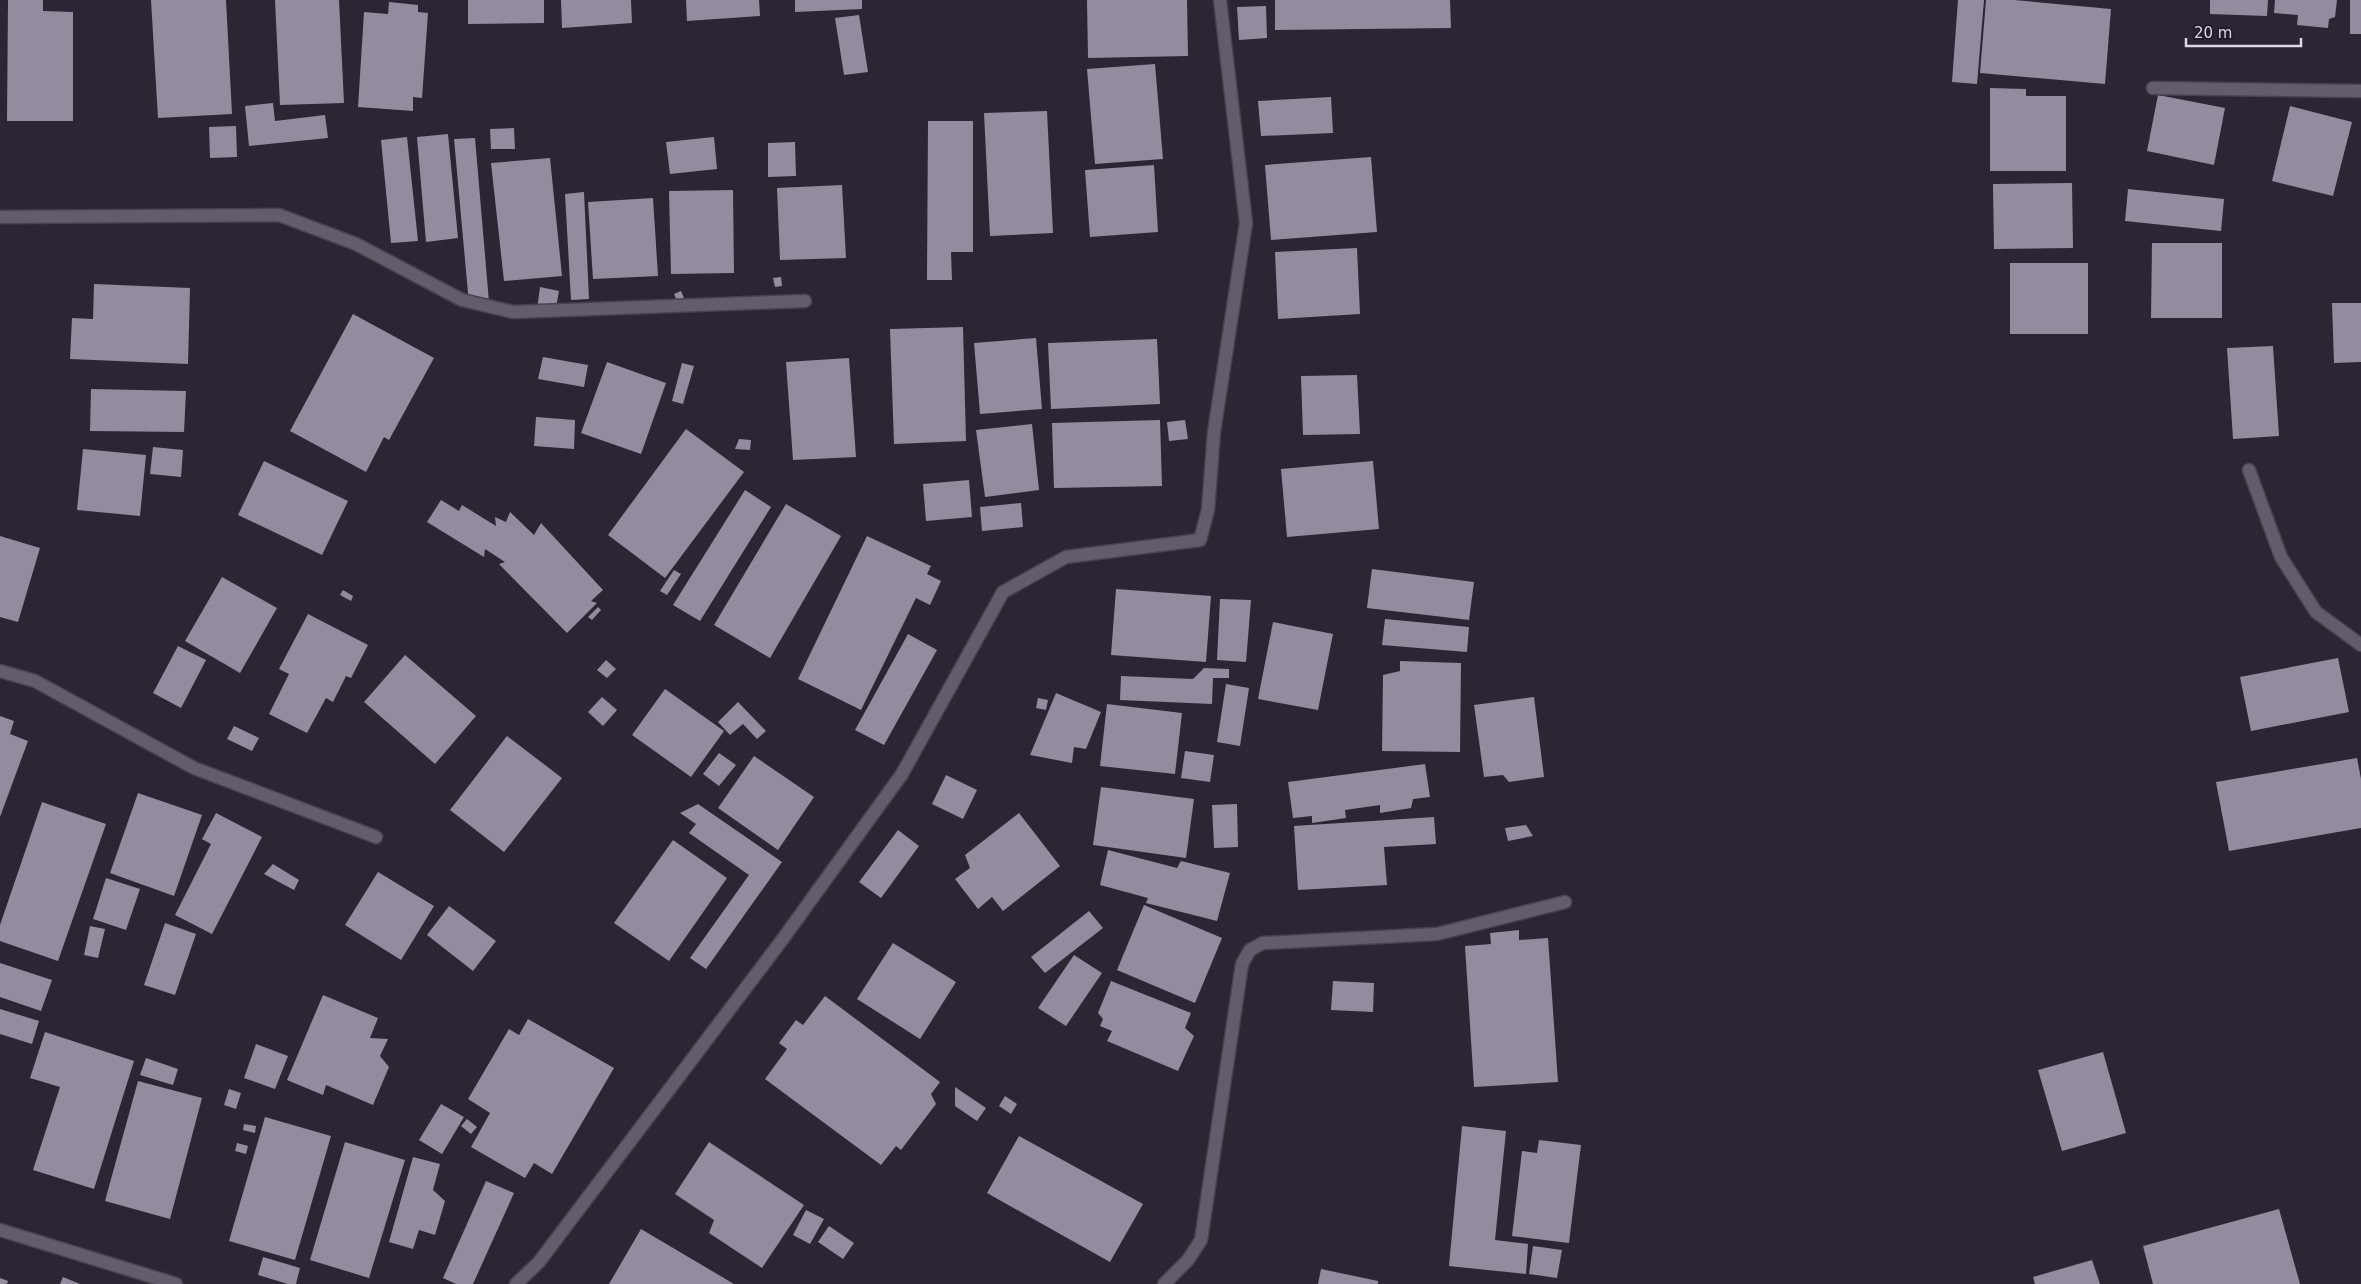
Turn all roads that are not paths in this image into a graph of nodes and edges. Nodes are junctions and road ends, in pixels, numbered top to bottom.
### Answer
1 (1220, 0) edge
2 (2153, 88) dead end
3 (2361, 91) edge
4 (0, 217) edge
5 (805, 301) dead end
6 (2250, 470) dead end
7 (2355, 634) edge
8 (2361, 644) edge
9 (0, 671) edge
10 (376, 837) dead end
11 (1565, 902) dead end
12 (0, 1230) edge
13 (176, 1284) edge
14 (516, 1284) edge
15 (1164, 1284) edge

1 - 14 street
2 - 3 street
4 - 5 street
6 - 7 street
7 - 8 street
9 - 10 street
11 - 15 street
12 - 13 street

